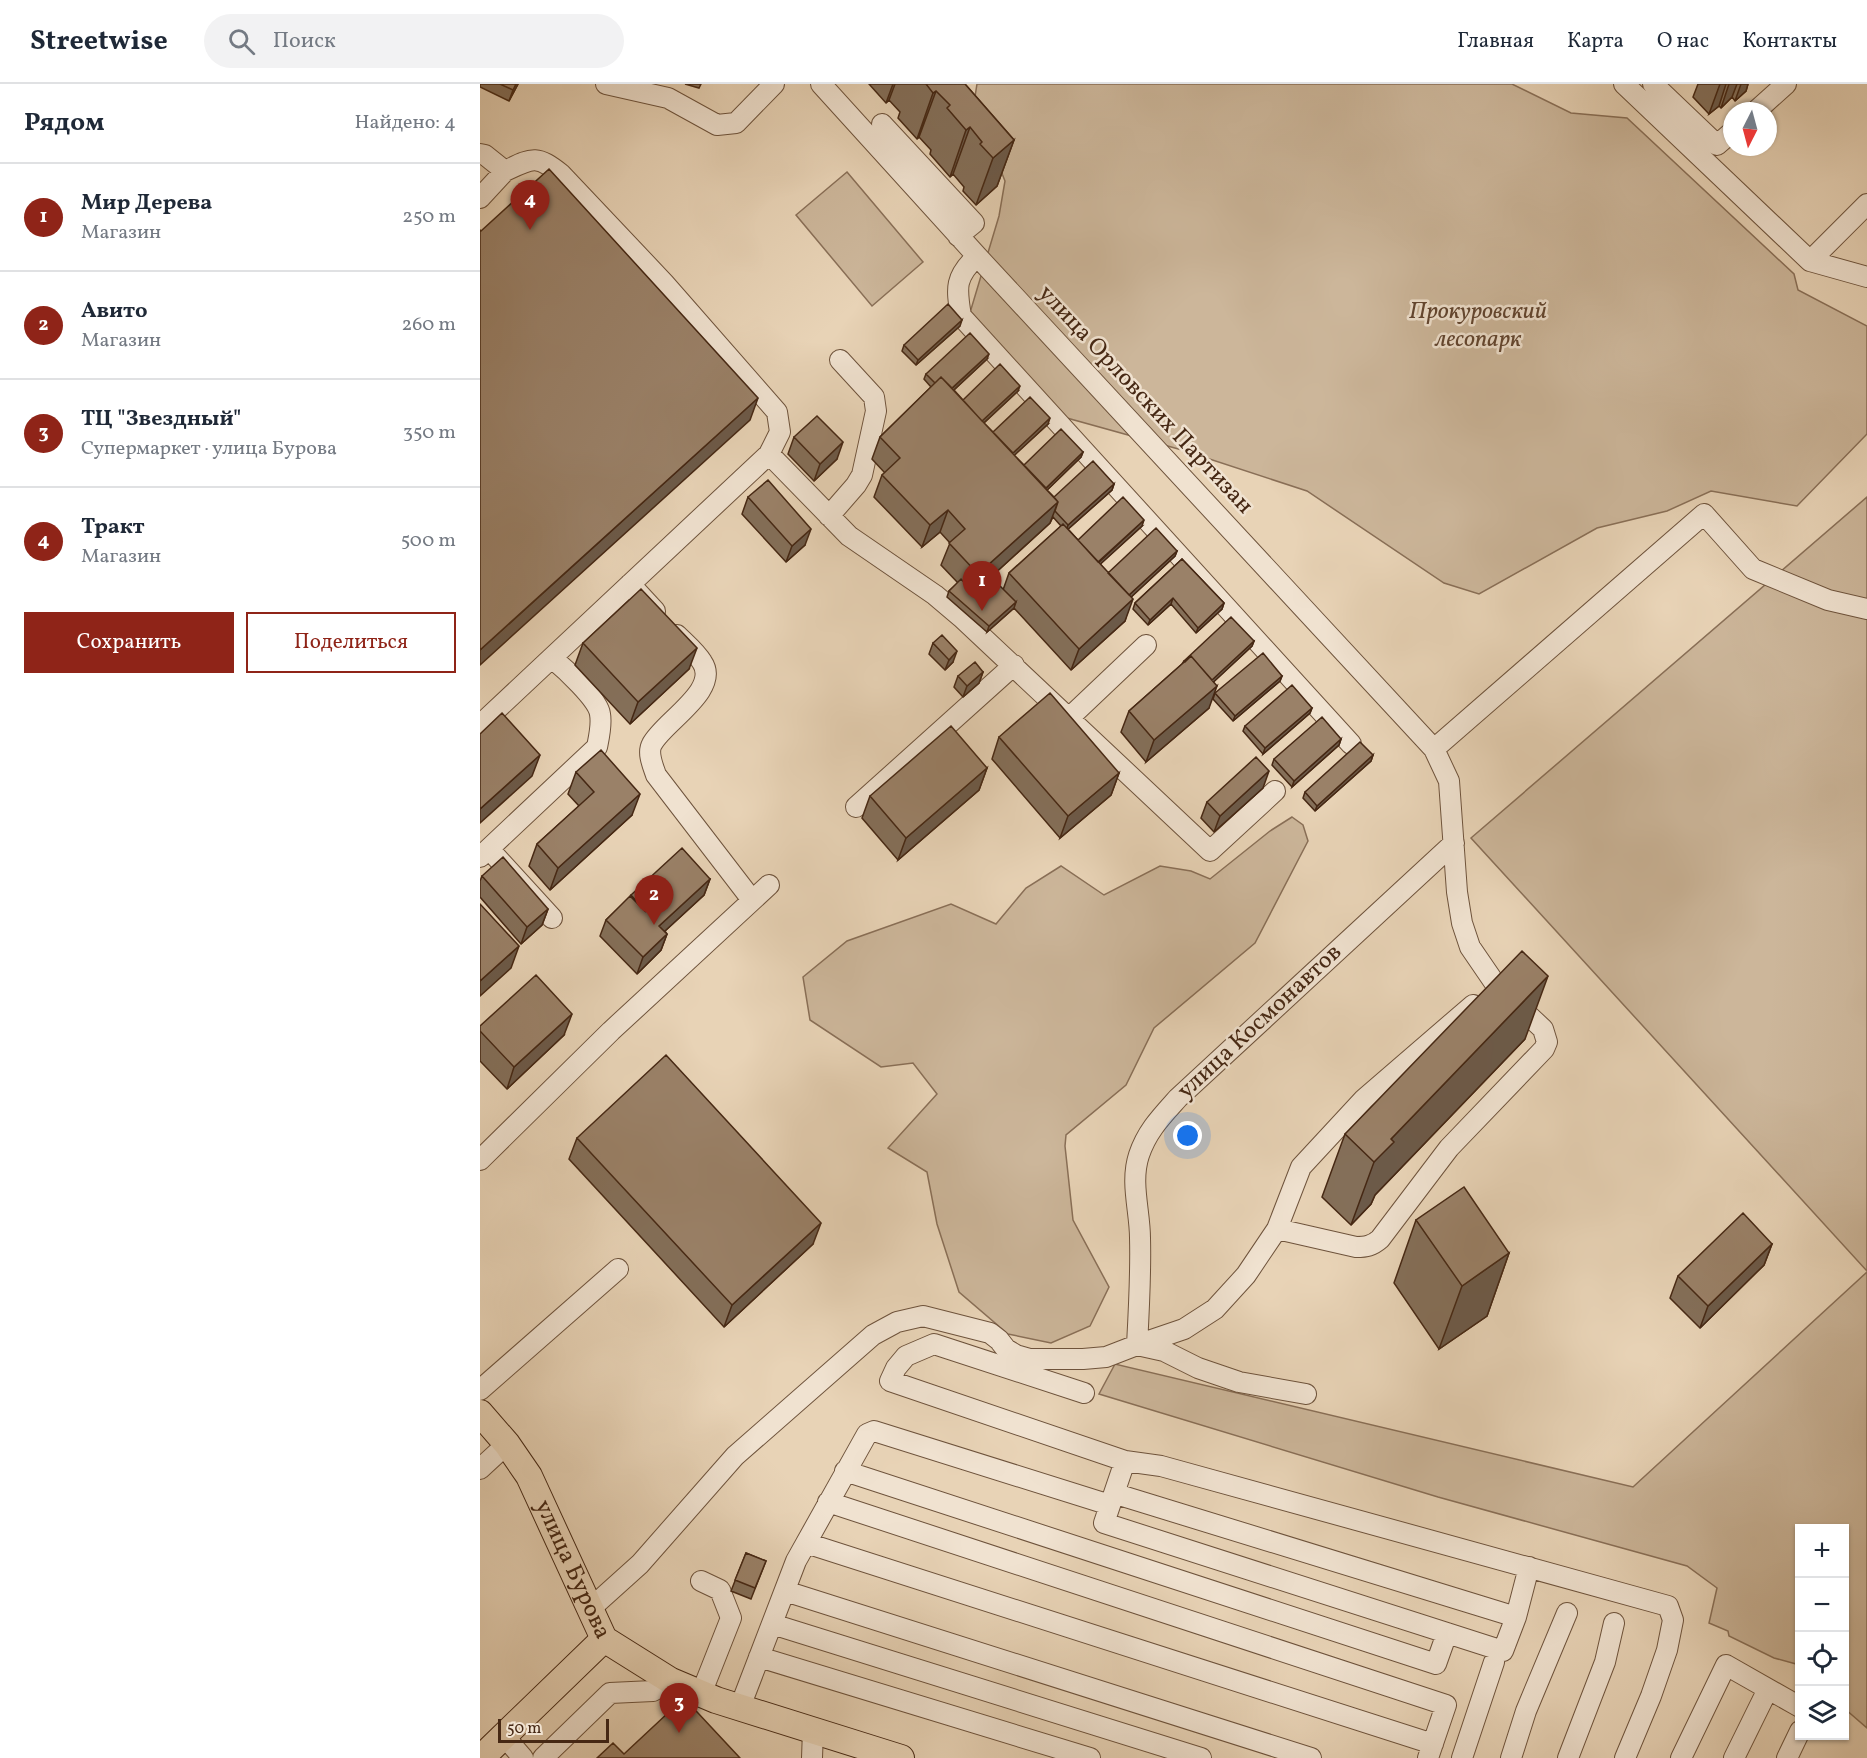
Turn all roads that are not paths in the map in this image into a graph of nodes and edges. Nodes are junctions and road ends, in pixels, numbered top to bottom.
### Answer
1 (606, 84) edge
2 (774, 84) edge
3 (821, 84) edge
4 (1624, 84) edge
5 (1653, 84) edge
6 (1786, 84) edge
7 (1766, 102) edge
8 (882, 124) dead end
9 (1723, 140) edge
10 (483, 155) edge
11 (505, 171) junction
12 (480, 198) edge
13 (1867, 204) edge
14 (958, 236) junction
15 (977, 256) junction
16 (1810, 261) junction
17 (1867, 277) edge
18 (840, 360) dead end
19 (770, 454) junction
20 (829, 516) junction
21 (630, 584) junction
22 (1867, 609) edge
23 (1146, 645) dead end
24 (552, 658) junction
25 (1014, 665) junction
26 (1069, 718) junction
27 (480, 725) edge
28 (1351, 744) dead end
29 (1434, 749) junction
30 (1275, 791) dead end
31 (856, 807) dead end
32 (1454, 843) junction
33 (484, 853) edge
34 (769, 885) dead end
35 (752, 900) junction
36 (552, 918) dead end
37 (1496, 985) junction
38 (480, 1160) edge
39 (1277, 1229) junction
40 (618, 1269) dead end
41 (1137, 1345) junction
42 (480, 1390) edge
43 (1084, 1393) dead end
44 (1306, 1394) dead end
45 (480, 1413) edge
46 (507, 1444) junction
47 (1125, 1461) junction
48 (480, 1469) edge
49 (845, 1471) junction
50 (828, 1502) junction
51 (1110, 1507) junction
52 (806, 1543) junction
53 (1094, 1554) junction
54 (1529, 1567) junction
55 (701, 1581) dead end
56 (785, 1591) junction
57 (591, 1609) junction
58 (1567, 1612) dead end
59 (1516, 1617) junction
60 (1614, 1623) dead end
61 (772, 1624) junction
62 (1447, 1633) junction
63 (604, 1639) junction
64 (759, 1657) junction
65 (1494, 1662) dead end
66 (671, 1681) junction
67 (1768, 1689) junction
68 (701, 1694) junction
69 (1795, 1704) edge
70 (740, 1707) junction
71 (813, 1730) junction
72 (504, 1736) junction
73 (1796, 1740) edge
74 (1430, 1751) edge
75 (481, 1758) edge
76 (523, 1758) edge
77 (543, 1758) edge
78 (812, 1758) edge
79 (901, 1758) edge
80 (1090, 1758) edge
81 (1201, 1758) edge
82 (1311, 1758) edge
83 (1462, 1758) edge
84 (1511, 1758) edge
85 (1568, 1758) edge
86 (1625, 1758) edge
87 (1681, 1758) edge
88 (1734, 1758) edge
89 (1787, 1758) edge

1 - 2 street
3 - 14 street, улица Орловских Партизан
4 - 16 street
5 - 9 street
6 - 7 street
8 - 14 street
10 - 11 street
11 - 12 street
11 - 19 street
13 - 16 street
14 - 15 street, улица Орловских Партизан
15 - 28 street
15 - 29 street, улица Орловских Партизан
16 - 17 street
18 - 20 street
19 - 20 street
19 - 21 street
20 - 25 street
21 - 24 street
21 - 35 street
22 - 29 street
23 - 26 street
24 - 27 street
24 - 33 street
25 - 26 street
25 - 31 street
26 - 30 street
29 - 32 street, улица Орловских Партизан
32 - 37 street, улица Орловских Партизан
32 - 41 street, улица Космонавтов
33 - 36 street
34 - 35 street
35 - 38 street
37 - 39 street
37 - 39 street, улица Орловских Партизан
39 - 41 street
40 - 42 street
41 - 44 street
41 - 57 street
43 - 47 street
45 - 46 main road, улица Бурова
46 - 48 street
46 - 57 main road, улица Бурова
47 - 51 street
47 - 54 street
49 - 50 street
49 - 51 street
49 - 53 street
50 - 52 street
50 - 74 street
51 - 53 street
51 - 59 street
51 - 62 street
52 - 56 street
52 - 74 street
53 - 62 street
54 - 59 street
54 - 86 street
55 - 68 street
56 - 61 street
56 - 82 street
57 - 63 main road, улица Бурова
58 - 84 street
59 - 62 street
60 - 85 street
61 - 64 street
61 - 81 street
63 - 66 main road, улица Бурова
63 - 72 main road
64 - 70 street
64 - 80 street
65 - 83 street
66 - 68 main road, улица Бурова
66 - 77 street
67 - 69 street
67 - 87 street
67 - 88 street
68 - 70 main road, улица Бурова
70 - 71 main road, улица Бурова
71 - 78 street
71 - 79 main road, улица Бурова
72 - 75 main road
72 - 76 street
73 - 89 street

